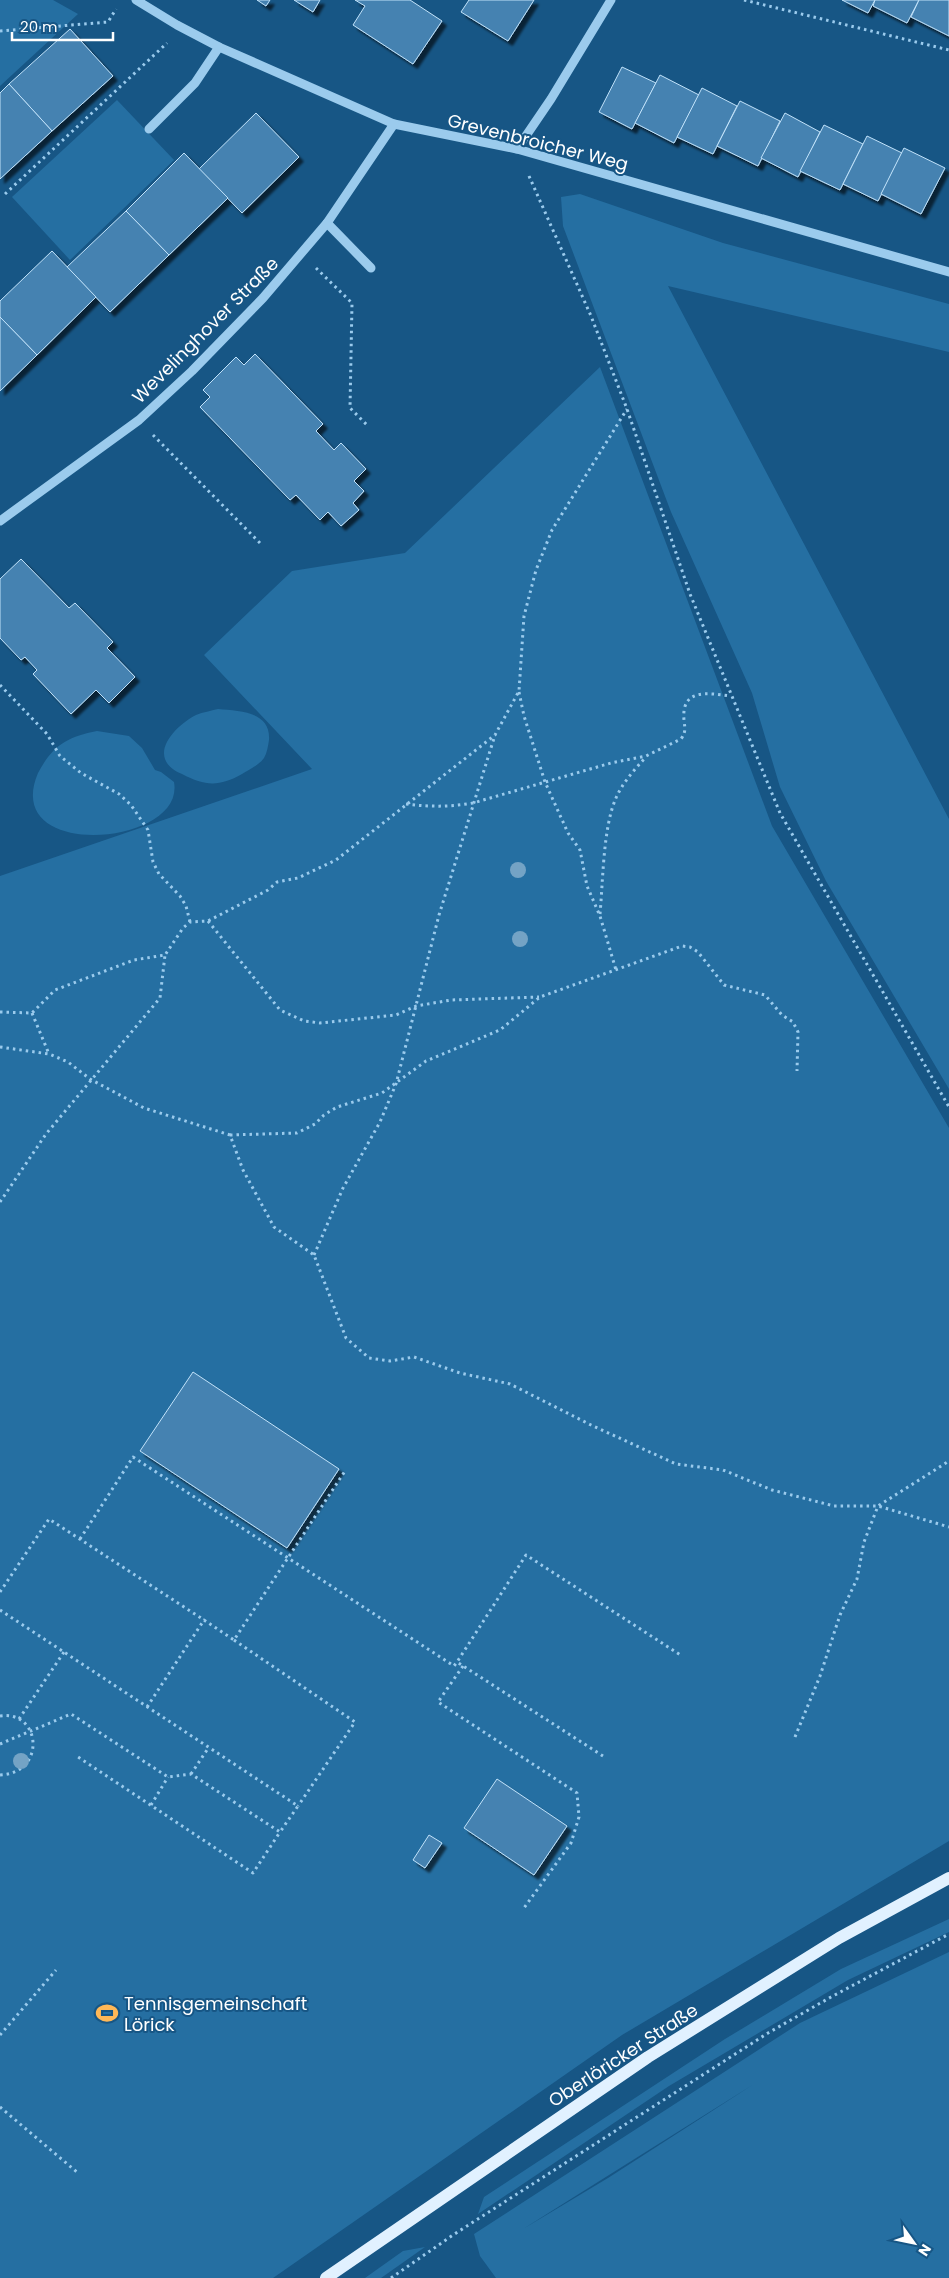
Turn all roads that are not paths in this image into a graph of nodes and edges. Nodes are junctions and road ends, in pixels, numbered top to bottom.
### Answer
1 (136, 0) edge
2 (611, 0) edge
3 (219, 47) junction
4 (394, 124) junction
5 (149, 129) dead end
6 (517, 149) junction
7 (327, 223) junction
8 (371, 268) dead end
9 (949, 272) edge
10 (0, 521) edge
11 (949, 1878) edge
12 (326, 2278) edge

1 - 3 street, Grevenbroicher Weg
2 - 6 street
3 - 4 street, Grevenbroicher Weg
3 - 5 street
4 - 6 street, Grevenbroicher Weg
4 - 7 street, Wevelinghover Straße
6 - 9 street, Grevenbroicher Weg
7 - 8 street
7 - 10 street, Wevelinghover Straße
11 - 12 main road, Oberlöricker Straße

